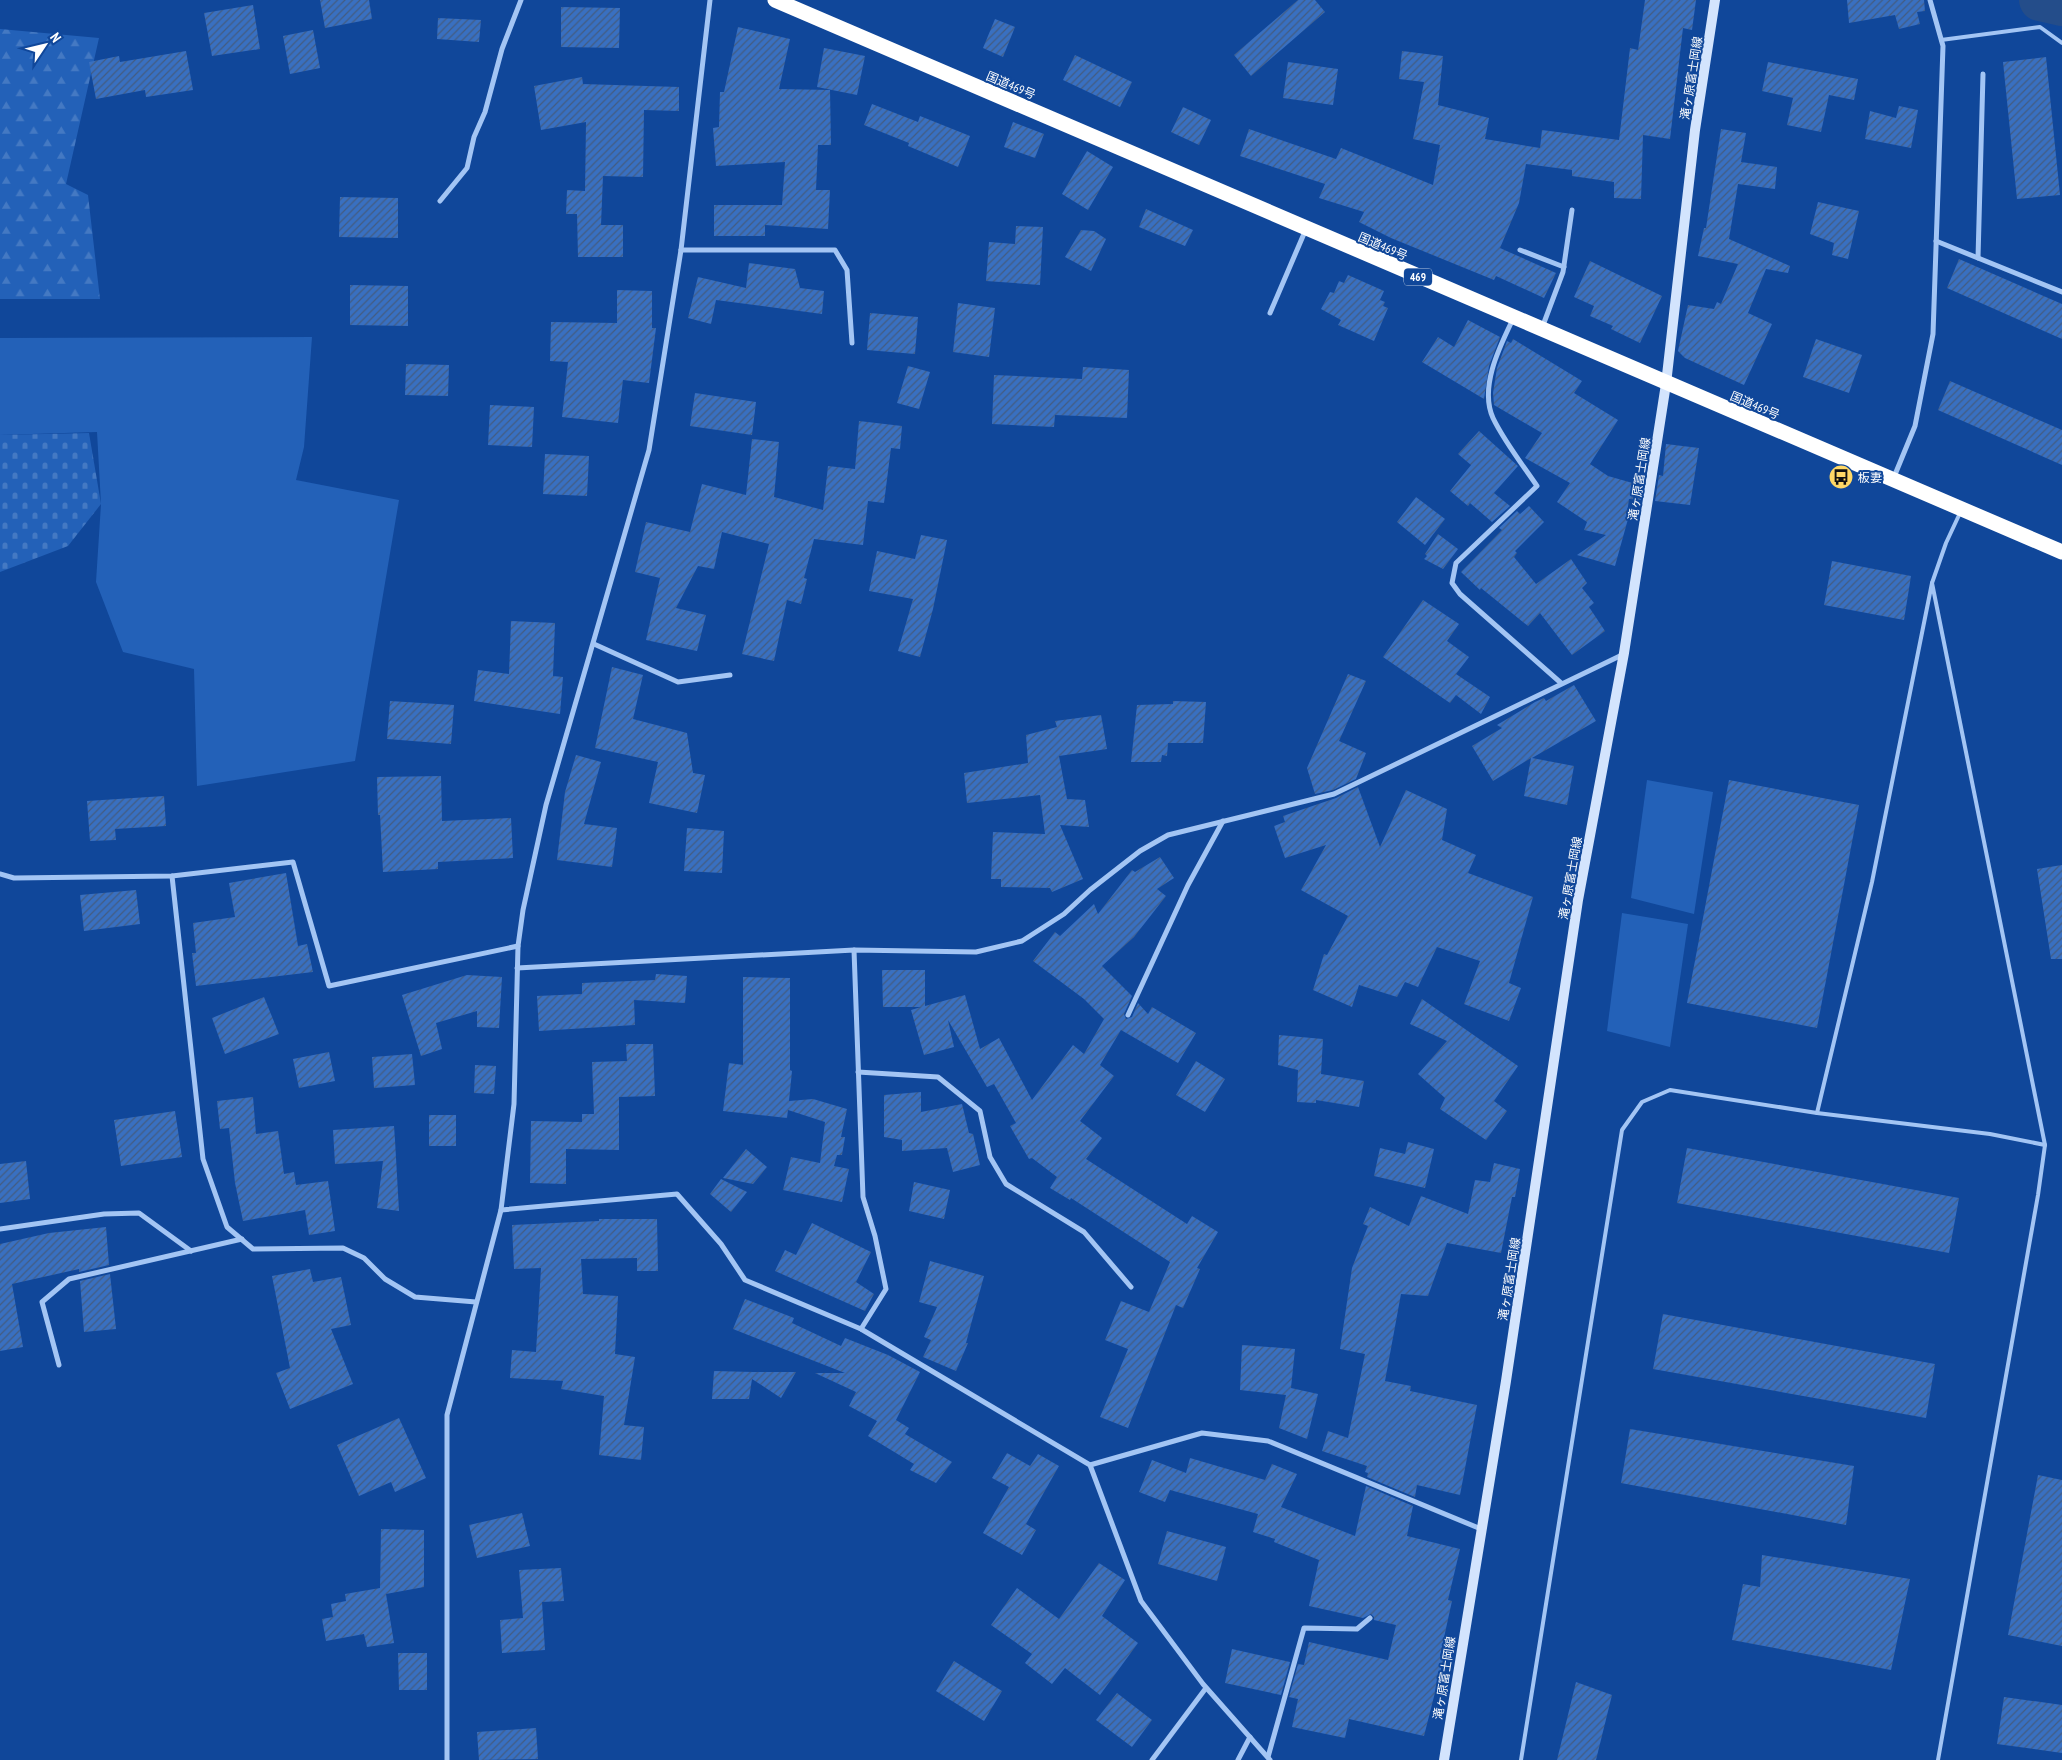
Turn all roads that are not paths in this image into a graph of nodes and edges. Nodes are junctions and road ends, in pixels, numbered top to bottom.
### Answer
1 (521, 0) edge
2 (710, 0) edge
3 (775, 0) edge
4 (1716, 0) edge
5 (1930, 0) edge
6 (1941, 40) junction
7 (2062, 43) edge
8 (1983, 74) dead end
9 (440, 201) dead end
10 (1572, 210) dead end
11 (1306, 229) junction
12 (1936, 241) junction
13 (681, 250) junction
14 (1520, 250) dead end
15 (1978, 258) junction
16 (1564, 266) junction
17 (2062, 292) edge
18 (1270, 313) dead end
19 (1513, 318) junction
20 (1542, 330) junction
21 (852, 343) dead end
22 (1666, 384) junction
23 (1894, 479) junction
24 (1962, 509) junction
25 (2062, 552) edge
26 (1932, 583) junction
27 (594, 644) junction
28 (1624, 653) junction
29 (730, 675) dead end
30 (1561, 683) junction
31 (1223, 821) junction
32 (0, 874) edge
33 (172, 876) junction
34 (518, 946) junction
35 (854, 950) junction
36 (517, 968) junction
37 (1128, 1015) dead end
38 (858, 1072) junction
39 (1817, 1113) junction
40 (2045, 1144) junction
41 (501, 1210) junction
42 (0, 1229) edge
43 (242, 1239) junction
44 (191, 1251) junction
45 (1131, 1287) dead end
46 (476, 1302) junction
47 (861, 1330) junction
48 (59, 1365) dead end
49 (1090, 1465) junction
50 (1481, 1529) junction
51 (1370, 1618) dead end
52 (1206, 1688) junction
53 (1250, 1737) junction
54 (1269, 1759) edge
55 (447, 1760) edge
56 (1152, 1760) edge
57 (1238, 1760) edge
58 (1444, 1760) edge
59 (1521, 1760) edge
60 (1938, 1760) edge

1 - 9 street
2 - 13 street
3 - 11 highway, 国道469号 / 469
4 - 22 main road, 滝ヶ原富士岡線
5 - 6 street
6 - 7 lane
6 - 12 street
8 - 15 street
10 - 16 street
11 - 18 street
11 - 19 highway, 国道469号 / 469
12 - 15 street
12 - 23 street
13 - 21 street
13 - 27 street
14 - 16 street
15 - 17 street
16 - 20 street
19 - 20 highway, 国道469号 / 469
19 - 30 street
20 - 22 highway, 国道469号 / 469
22 - 23 highway, 国道469号 / 469
22 - 28 main road, 滝ヶ原富士岡線
23 - 24 highway, 国道469号 / 469
24 - 25 highway, 国道469号 / 469
24 - 26 lane
26 - 39 lane
26 - 40 lane
27 - 29 street
27 - 34 street
28 - 30 street
28 - 50 main road, 滝ヶ原富士岡線
30 - 31 street
31 - 35 street
31 - 37 street
32 - 33 street
33 - 34 street
33 - 43 street
34 - 36 street
35 - 36 street
35 - 38 street
36 - 41 street
38 - 45 street
38 - 47 street
39 - 40 lane
39 - 59 lane
40 - 60 lane
41 - 46 street
41 - 47 street
42 - 44 street
43 - 44 street
43 - 46 street
44 - 48 street
46 - 55 street
47 - 49 street
49 - 50 street
49 - 52 street
50 - 58 main road, 滝ヶ原富士岡線
51 - 54 street
52 - 53 street
52 - 56 street
53 - 54 street
53 - 57 street

